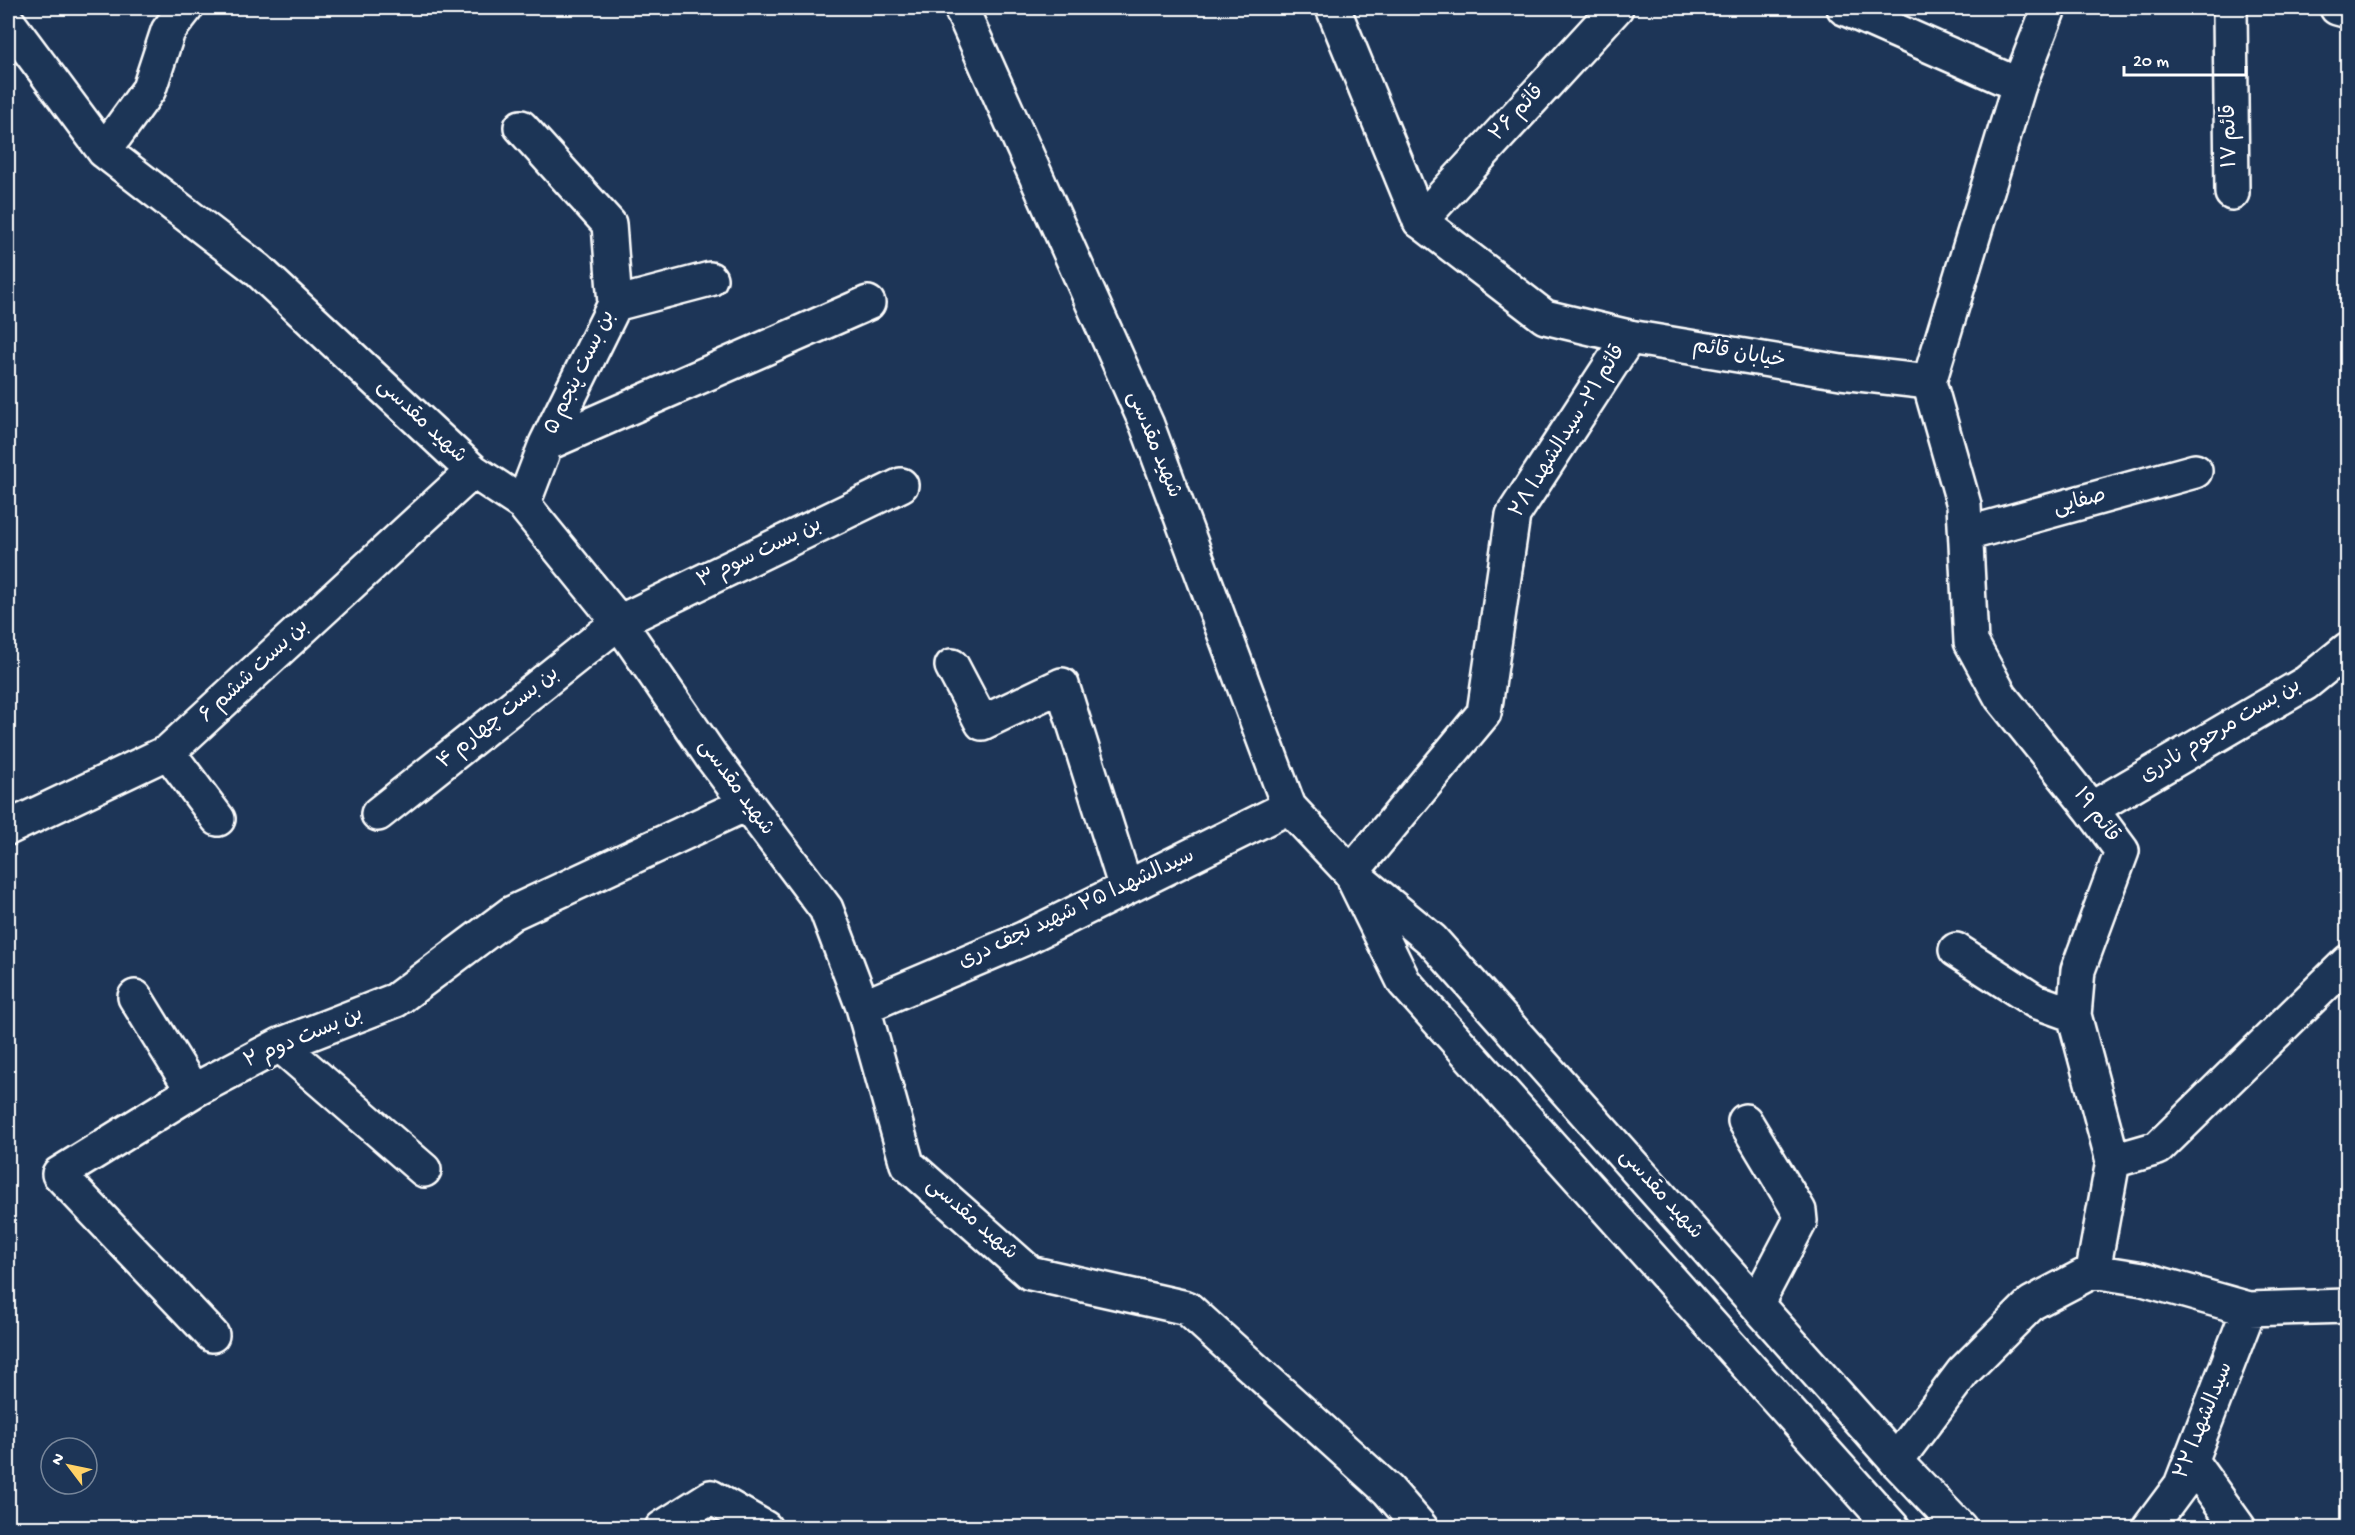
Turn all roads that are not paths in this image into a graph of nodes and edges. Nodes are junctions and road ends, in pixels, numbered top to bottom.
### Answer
1 (186, 8) edge
2 (961, 8) edge
3 (1333, 8) edge
4 (1616, 8) edge
5 (1844, 8) edge
6 (2049, 8) edge
7 (2230, 8) edge
8 (2337, 8) edge
9 (2348, 11) edge
10 (8, 22) edge
11 (2019, 85) junction
12 (521, 127) dead end
13 (104, 151) junction
14 (2232, 193) dead end
15 (1420, 221) junction
16 (710, 279) dead end
17 (868, 303) dead end
18 (615, 304) junction
19 (1629, 337) junction
20 (1929, 382) junction
21 (546, 444) junction
22 (473, 471) junction
23 (2195, 471) dead end
24 (901, 485) dead end
25 (523, 504) junction
26 (1966, 534) junction
27 (619, 622) junction
28 (2348, 649) edge
29 (952, 666) dead end
30 (168, 752) junction
31 (746, 804) junction
32 (1289, 807) junction
33 (2091, 809) junction
34 (378, 814) dead end
35 (218, 819) dead end
36 (8, 828) edge
37 (1351, 873) junction
38 (1126, 888) junction
39 (1956, 950) dead end
40 (2348, 962) edge
41 (135, 998) dead end
42 (863, 1007) junction
43 (2074, 1015) junction
44 (280, 1045) junction
45 (193, 1091) junction
46 (1744, 1121) dead end
47 (2113, 1161) junction
48 (424, 1170) dead end
49 (2093, 1271) junction
50 (1757, 1303) junction
51 (2348, 1306) edge
52 (2249, 1309) junction
53 (212, 1335) dead end
54 (1896, 1461) junction
55 (2191, 1461) junction
56 (1881, 1524) edge
57 (662, 1527) edge
58 (765, 1527) edge
59 (1421, 1527) edge
60 (1960, 1527) edge
61 (2150, 1527) edge
62 (2239, 1527) edge

1 - 13 street
2 - 32 street, شهید مقدسی
3 - 15 street
4 - 15 street, قائم ۲۶
5 - 11 street
6 - 11 street
7 - 14 street, قائم ۱۷
8 - 9 street
10 - 13 street, شهید مقدسی
11 - 20 street
12 - 18 street, بن بست پنجم ۵
13 - 22 street, شهید مقدسی
15 - 19 street, خیابان قائم
16 - 18 street
17 - 21 street
18 - 21 street, بن بست پنجم ۵
19 - 20 street, خیابان قائم
19 - 37 street, قائم ۲۱- سیدالشهدا ۲۸
20 - 26 street, قائم ۱۹
21 - 25 street, بن بست پنجم ۵
22 - 25 street, شهید مقدسی
22 - 30 street, بن بست ششم ۶
23 - 26 street, صفایی
24 - 27 street, بن بست سوم ۳
25 - 27 street, شهید مقدسی
26 - 33 street, قائم ۱۹
27 - 31 street, شهید مقدسی
27 - 34 street, بن بست چهارم ۴
28 - 33 street, بن بست مرحوم نادری
29 - 38 street
30 - 35 street
30 - 36 street, بن بست ششم ۶
31 - 42 street, شهید مقدسی
31 - 44 street, بن بست دوم ۲
32 - 37 street, شهید مقدسی
32 - 38 street, سیدالشهدا ۲۵ شهید نجف دری
33 - 43 street, قائم ۱۹
37 - 50 street, شهید مقدسی
37 - 56 street, شهید مقدسی
38 - 42 street, سیدالشهدا ۲۵ شهید نجف دری
39 - 43 street
40 - 47 street
41 - 45 street
42 - 59 street, شهید مقدسی
43 - 47 street, قائم ۱۹
44 - 45 street, بن بست دوم ۲
44 - 48 street
45 - 53 street, بن بست دوم ۲
46 - 50 street
47 - 49 street, قائم ۱۹
49 - 52 street
49 - 54 street
50 - 54 street, شهید مقدسی
51 - 52 street
52 - 55 street, سیدالشهدا ۲۲
54 - 60 street, شهید مقدسی
55 - 61 street, سیدالشهدا ۲۲
55 - 62 street
57 - 58 street

